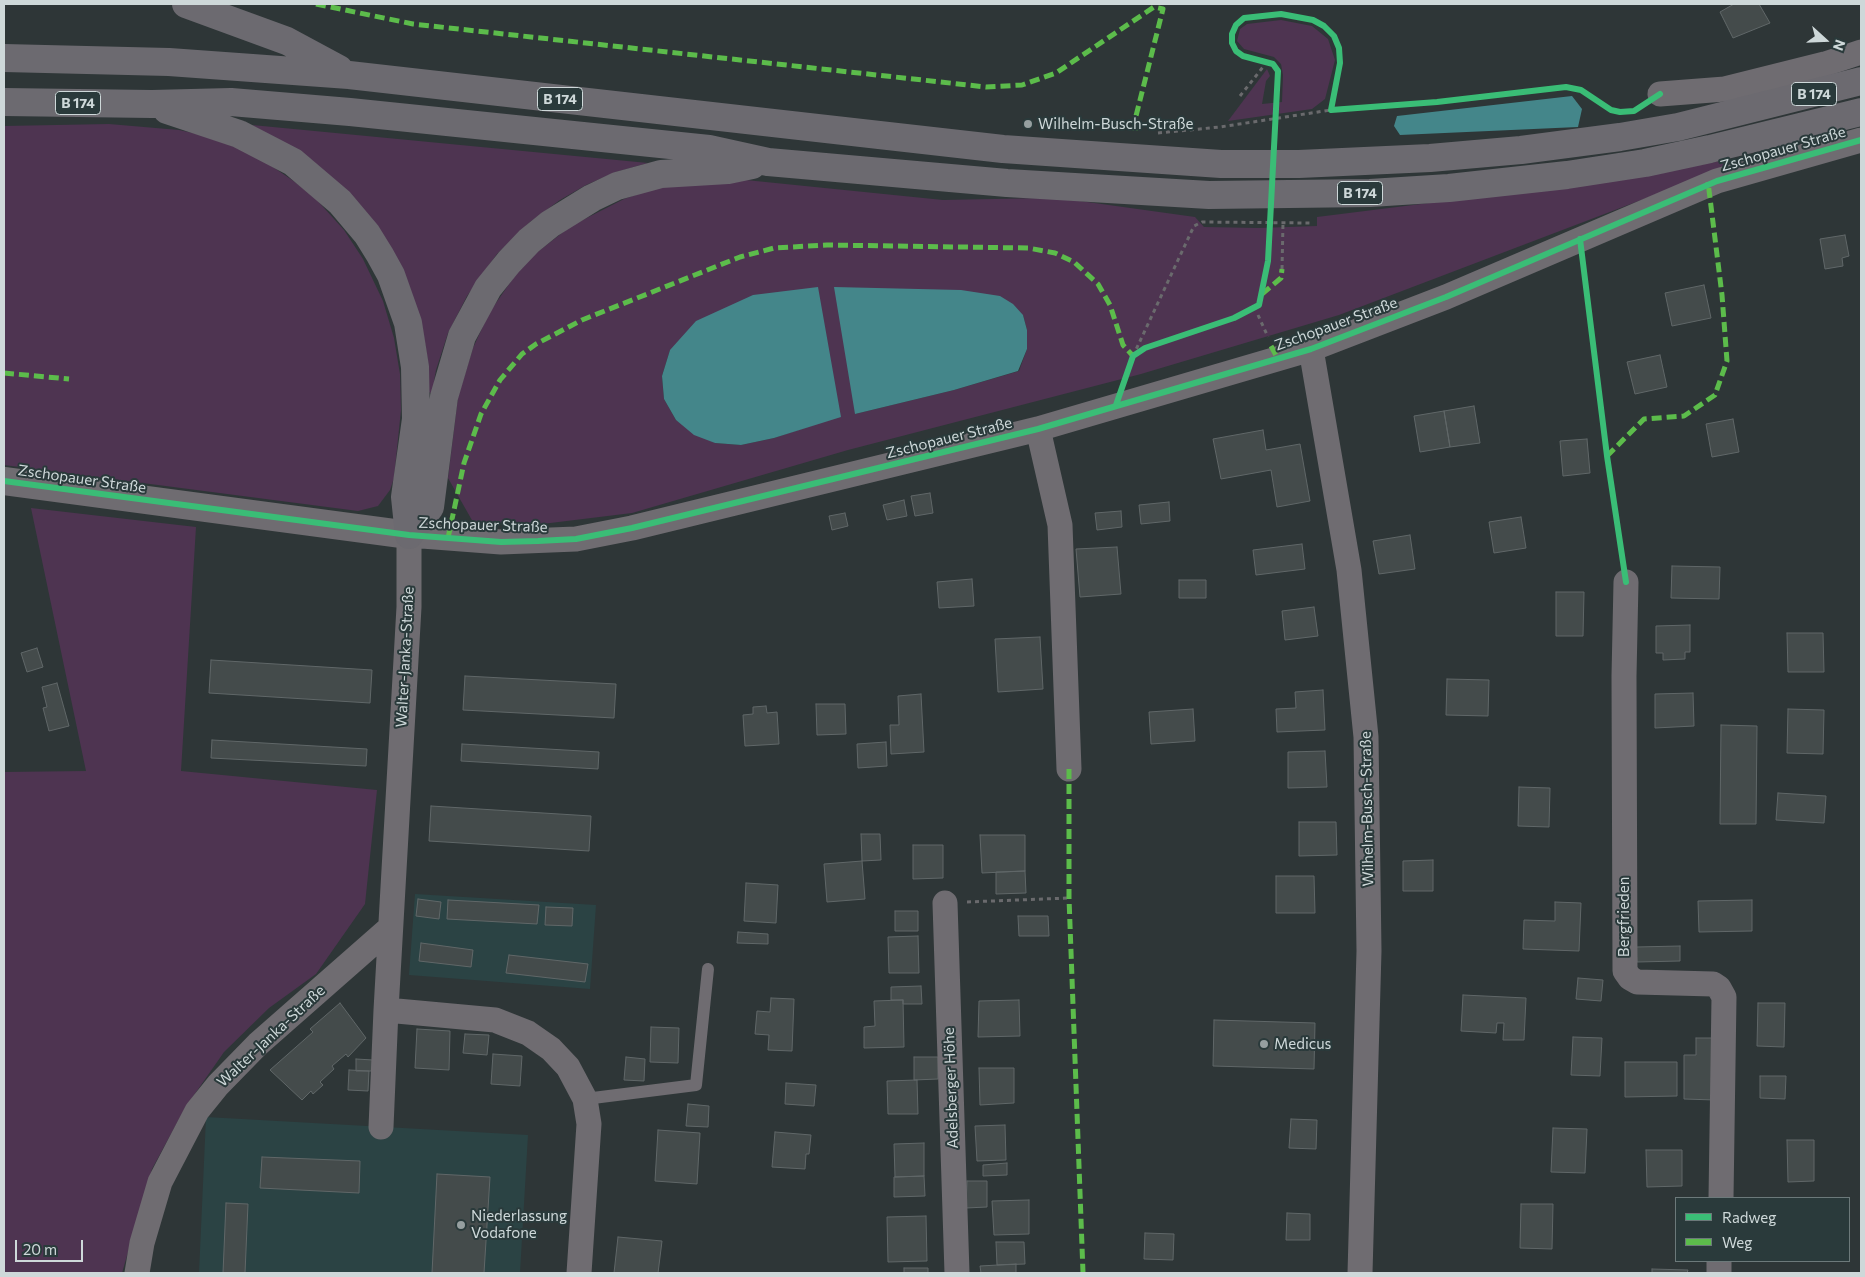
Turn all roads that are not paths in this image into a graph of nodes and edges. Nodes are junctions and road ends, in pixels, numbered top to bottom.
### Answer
1 (186, 4) edge
2 (1861, 52) edge
3 (4, 58) edge
4 (349, 75) junction
5 (1861, 81) edge
6 (1660, 94) dead end
7 (4, 102) edge
8 (152, 104) junction
9 (1861, 112) edge
10 (1861, 140) edge
11 (768, 162) junction
12 (1311, 349) junction
13 (1038, 428) junction
14 (4, 482) edge
15 (409, 535) junction
16 (1626, 582) dead end
17 (1069, 769) dead end
18 (945, 903) road end
19 (390, 928) junction
20 (708, 968) dead end
21 (386, 1010) junction
22 (585, 1098) junction
23 (381, 1127) dead end
24 (1721, 1197) edge
25 (137, 1273) edge
26 (579, 1273) edge
27 (957, 1273) edge
28 (1360, 1273) edge

1 - 4 highway
2 - 6 street
3 - 4 highway, B 174
4 - 5 highway, B 174
7 - 8 highway, B 174
8 - 11 highway, B 174
8 - 15 highway
9 - 11 highway, B 174
10 - 12 street, Zschopauer Straße
11 - 15 highway
12 - 13 street, Zschopauer Straße
12 - 28 street, Wilhelm-Busch-Straße
13 - 15 street, Zschopauer Straße
13 - 17 street
14 - 15 street, Zschopauer Straße
15 - 19 street, Walter-Janka-Straße
16 - 24 street, Bergfrieden
18 - 27 street, Adelsberger Höhe
19 - 21 street, Walter-Janka-Straße
19 - 25 street, Walter-Janka-Straße
20 - 22 lane
21 - 22 street
21 - 23 street, Walter-Janka-Straße
22 - 26 street

